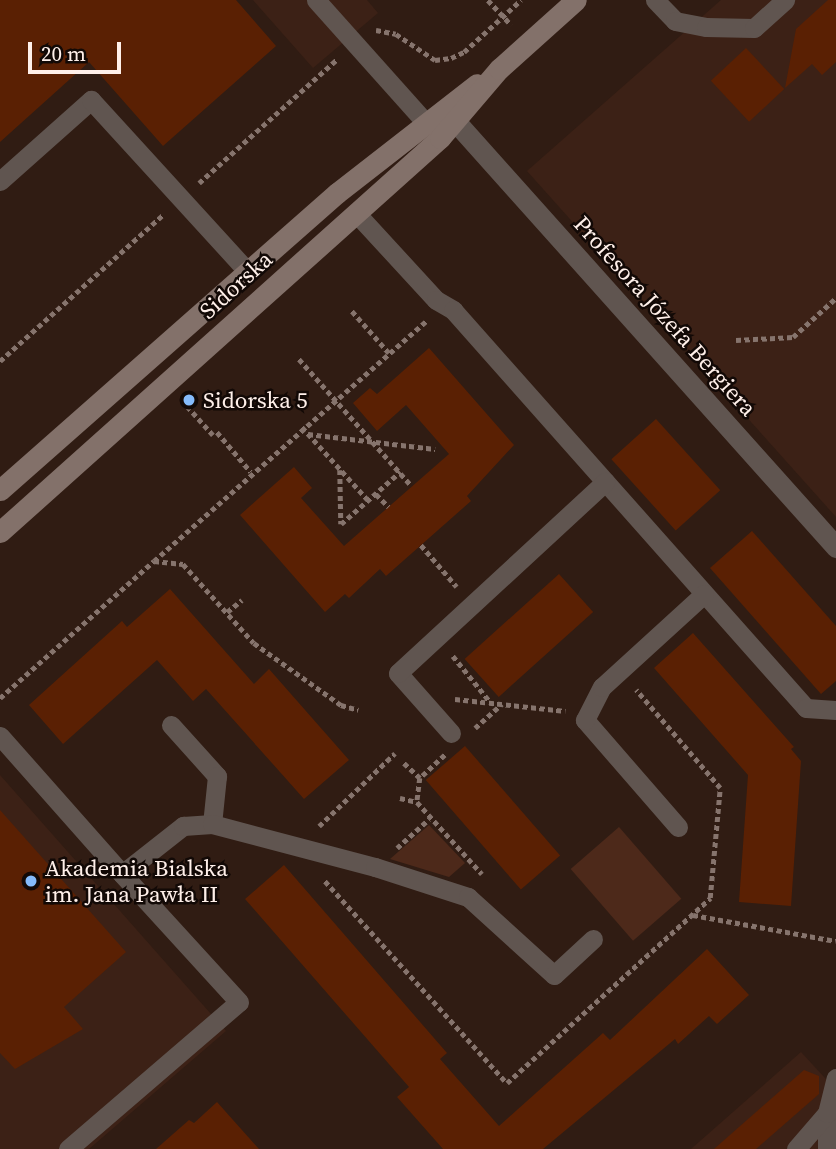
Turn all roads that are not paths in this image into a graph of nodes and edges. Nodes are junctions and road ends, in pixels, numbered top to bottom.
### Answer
1 (316, 0) edge
2 (576, 0) edge
3 (655, 0) edge
4 (785, 0) edge
5 (449, 114) junction
6 (424, 121) junction
7 (440, 138) junction
8 (0, 181) edge
9 (337, 193) junction
10 (356, 213) junction
11 (248, 273) junction
12 (267, 293) junction
13 (605, 482) junction
14 (0, 491) edge
15 (0, 533) edge
16 (836, 547) edge
17 (704, 594) junction
18 (836, 710) edge
19 (172, 725) dead end
20 (0, 736) edge
21 (451, 742) road end
22 (212, 824) junction
23 (678, 827) dead end
24 (122, 874) junction
25 (593, 939) dead end
26 (836, 1078) edge
27 (827, 1113) junction
28 (68, 1149) edge
29 (796, 1149) edge
30 (827, 1149) edge

1 - 6 lane
2 - 5 street, Sidorska
3 - 4 lane
5 - 6 street, Sidorska
5 - 7 street, Sidorska
5 - 16 street, Profesora Józefa Bergiera
6 - 7 street
6 - 9 street, Sidorska
7 - 10 street, Sidorska
8 - 11 lane
9 - 10 street
9 - 11 street, Sidorska
10 - 12 street, Sidorska
10 - 13 lane
11 - 12 street
11 - 14 street, Sidorska
12 - 15 street, Sidorska
13 - 17 lane
13 - 21 lane
17 - 18 lane
17 - 23 lane
19 - 22 lane
20 - 24 lane
22 - 24 lane
22 - 25 lane
24 - 28 lane
26 - 27 lane
27 - 29 lane
27 - 30 lane

